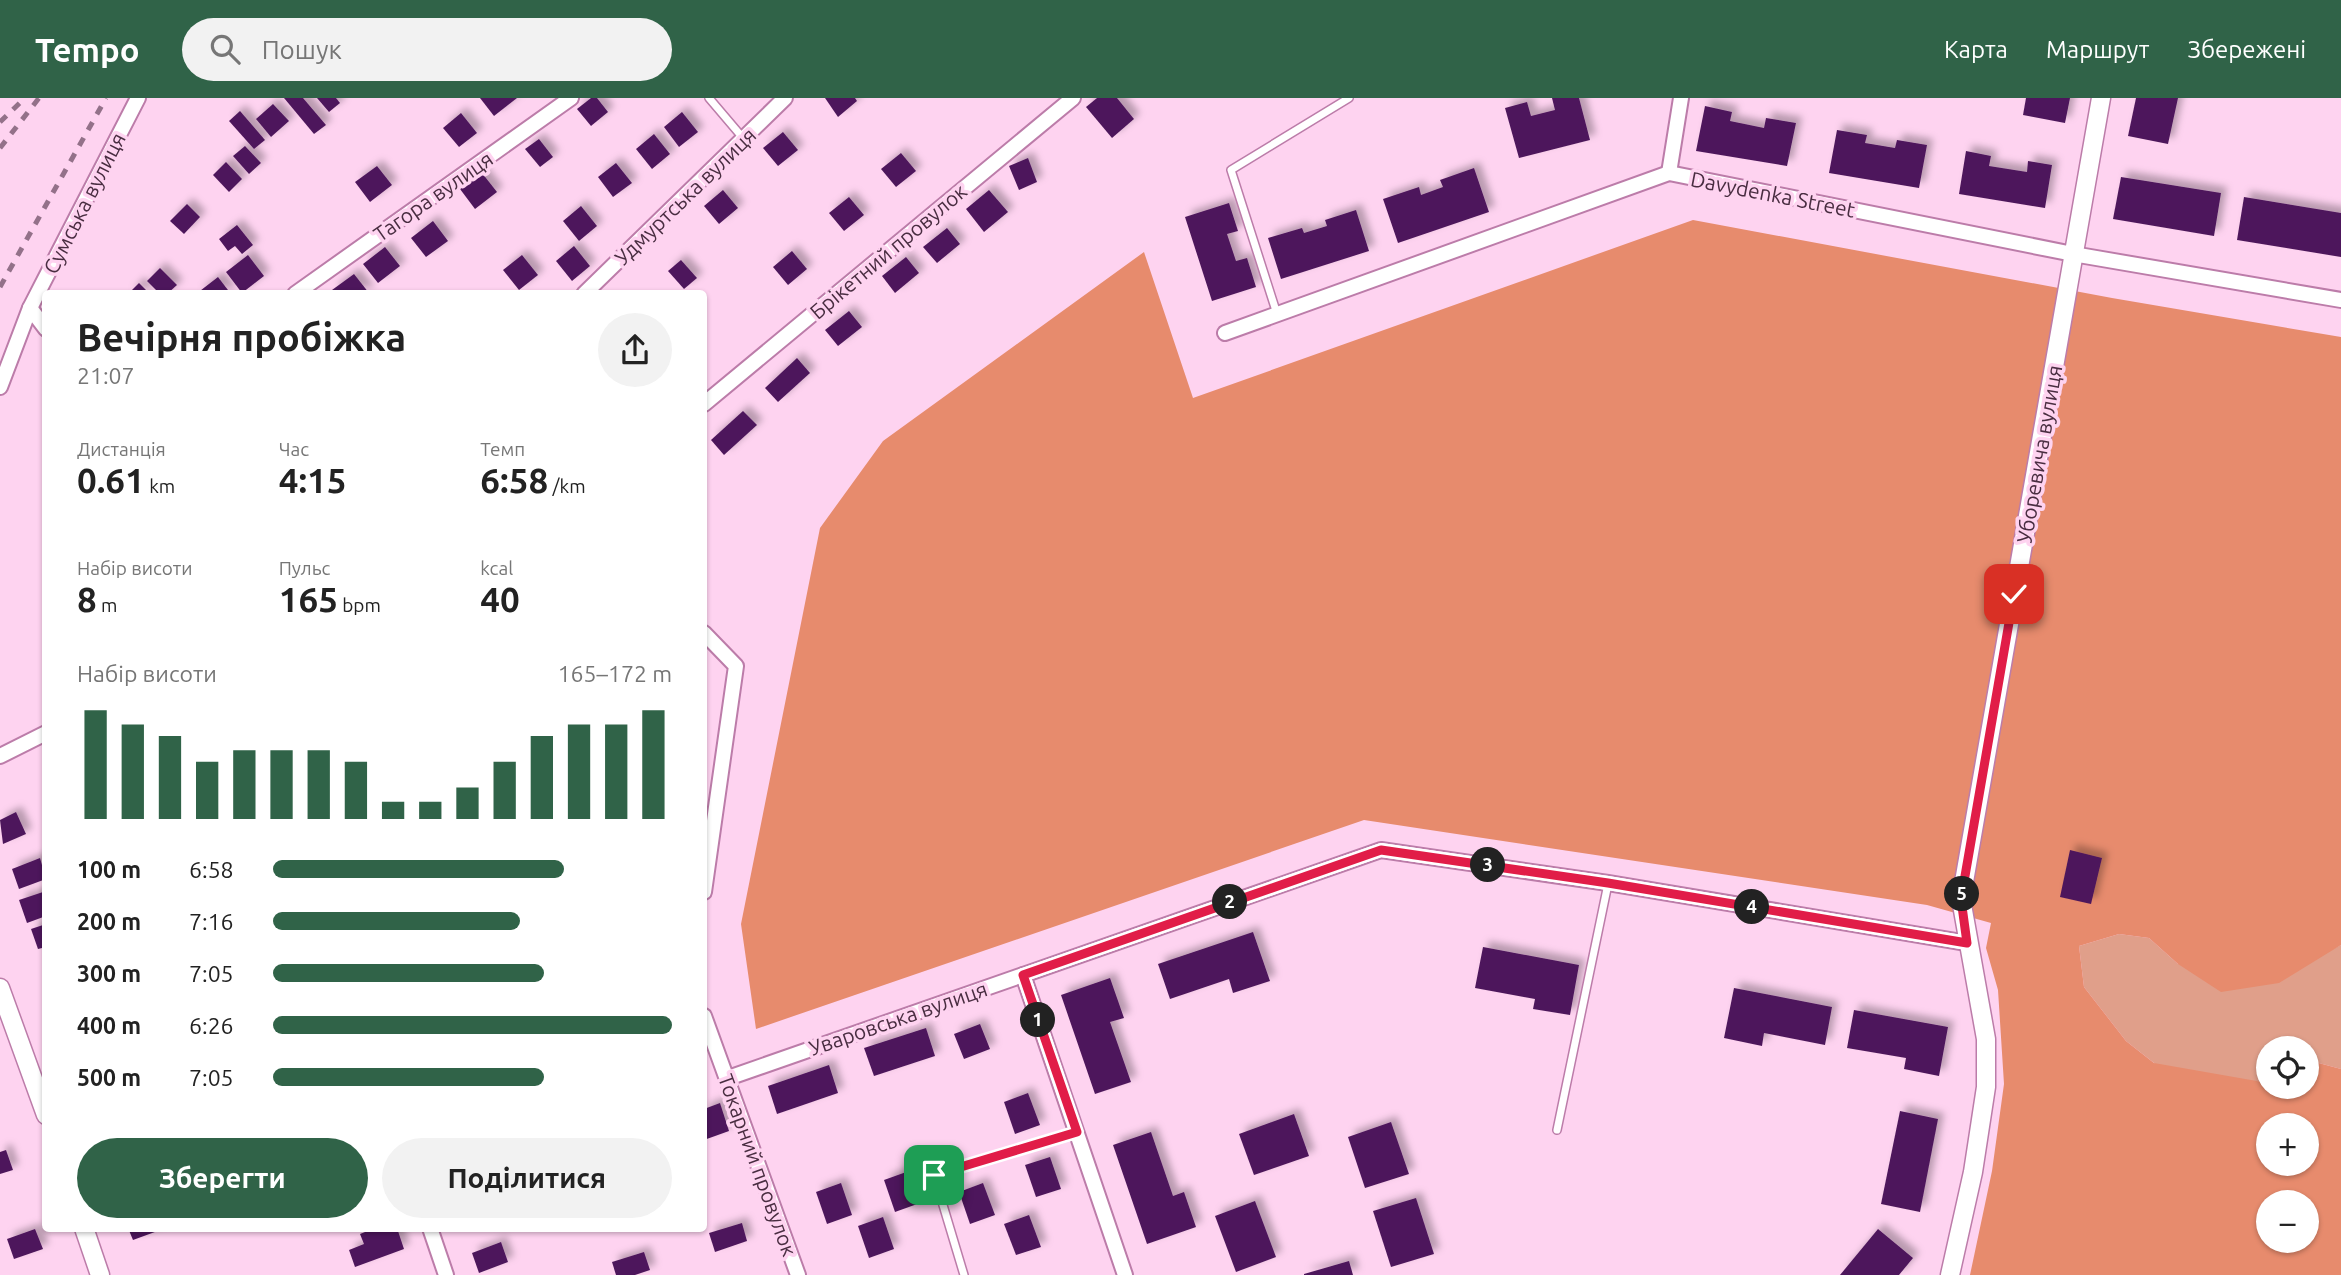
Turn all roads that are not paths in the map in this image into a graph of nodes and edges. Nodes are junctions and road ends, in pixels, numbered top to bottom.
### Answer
1 (138, 98) edge
2 (571, 98) edge
3 (709, 98) edge
4 (785, 98) edge
5 (1073, 98) edge
6 (1349, 98) edge
7 (1681, 98) edge
8 (2101, 98) edge
9 (743, 139) junction
10 (1669, 173) junction
11 (2073, 254) junction
12 (301, 290) edge
13 (588, 290) edge
14 (2341, 300) edge
15 (30, 308) junction
16 (1277, 314) junction
17 (42, 324) edge
18 (1224, 333) dead end
19 (0, 387) edge
20 (707, 402) edge
21 (707, 636) edge
22 (42, 735) edge
23 (0, 756) edge
24 (707, 871) edge
25 (1608, 883) junction
26 (1967, 943) junction
27 (1023, 975) junction
28 (0, 988) edge
29 (707, 1024) edge
30 (728, 1078) junction
31 (42, 1104) edge
32 (1557, 1130) dead end
33 (1077, 1132) junction
34 (85, 1232) edge
35 (431, 1232) edge
36 (100, 1275) edge
37 (446, 1275) edge
38 (798, 1275) edge
39 (964, 1275) edge
40 (1125, 1275) edge
41 (1950, 1275) edge

1 - 15 street, Сумська вулиця
2 - 12 street, Тагора вулиця
3 - 9 lane
4 - 9 street, Удмуртська вулиця
5 - 20 street, Брiкетний провулок
6 - 16 lane
7 - 10 street
8 - 11 street, Уборевича вулиця
9 - 13 street, Удмуртська вулиця
10 - 11 street, Davydenka Street
10 - 16 street, Davydenka Street
11 - 14 street, Davydenka Street
11 - 26 street, Уборевича вулиця
15 - 17 street
15 - 19 street, Сумська вулиця
16 - 18 street, Davydenka Street
21 - 24 street
22 - 23 street
25 - 26 street, Уваровська вулиця
25 - 27 street, Уваровська вулиця
25 - 32 lane
26 - 41 street, Уборевича вулиця
27 - 30 street, Уваровська вулиця
27 - 33 street
28 - 31 street
29 - 30 street, Токарний провулок
30 - 38 street, Токарний провулок
33 - 39 lane
33 - 40 street
34 - 36 street
35 - 37 street

